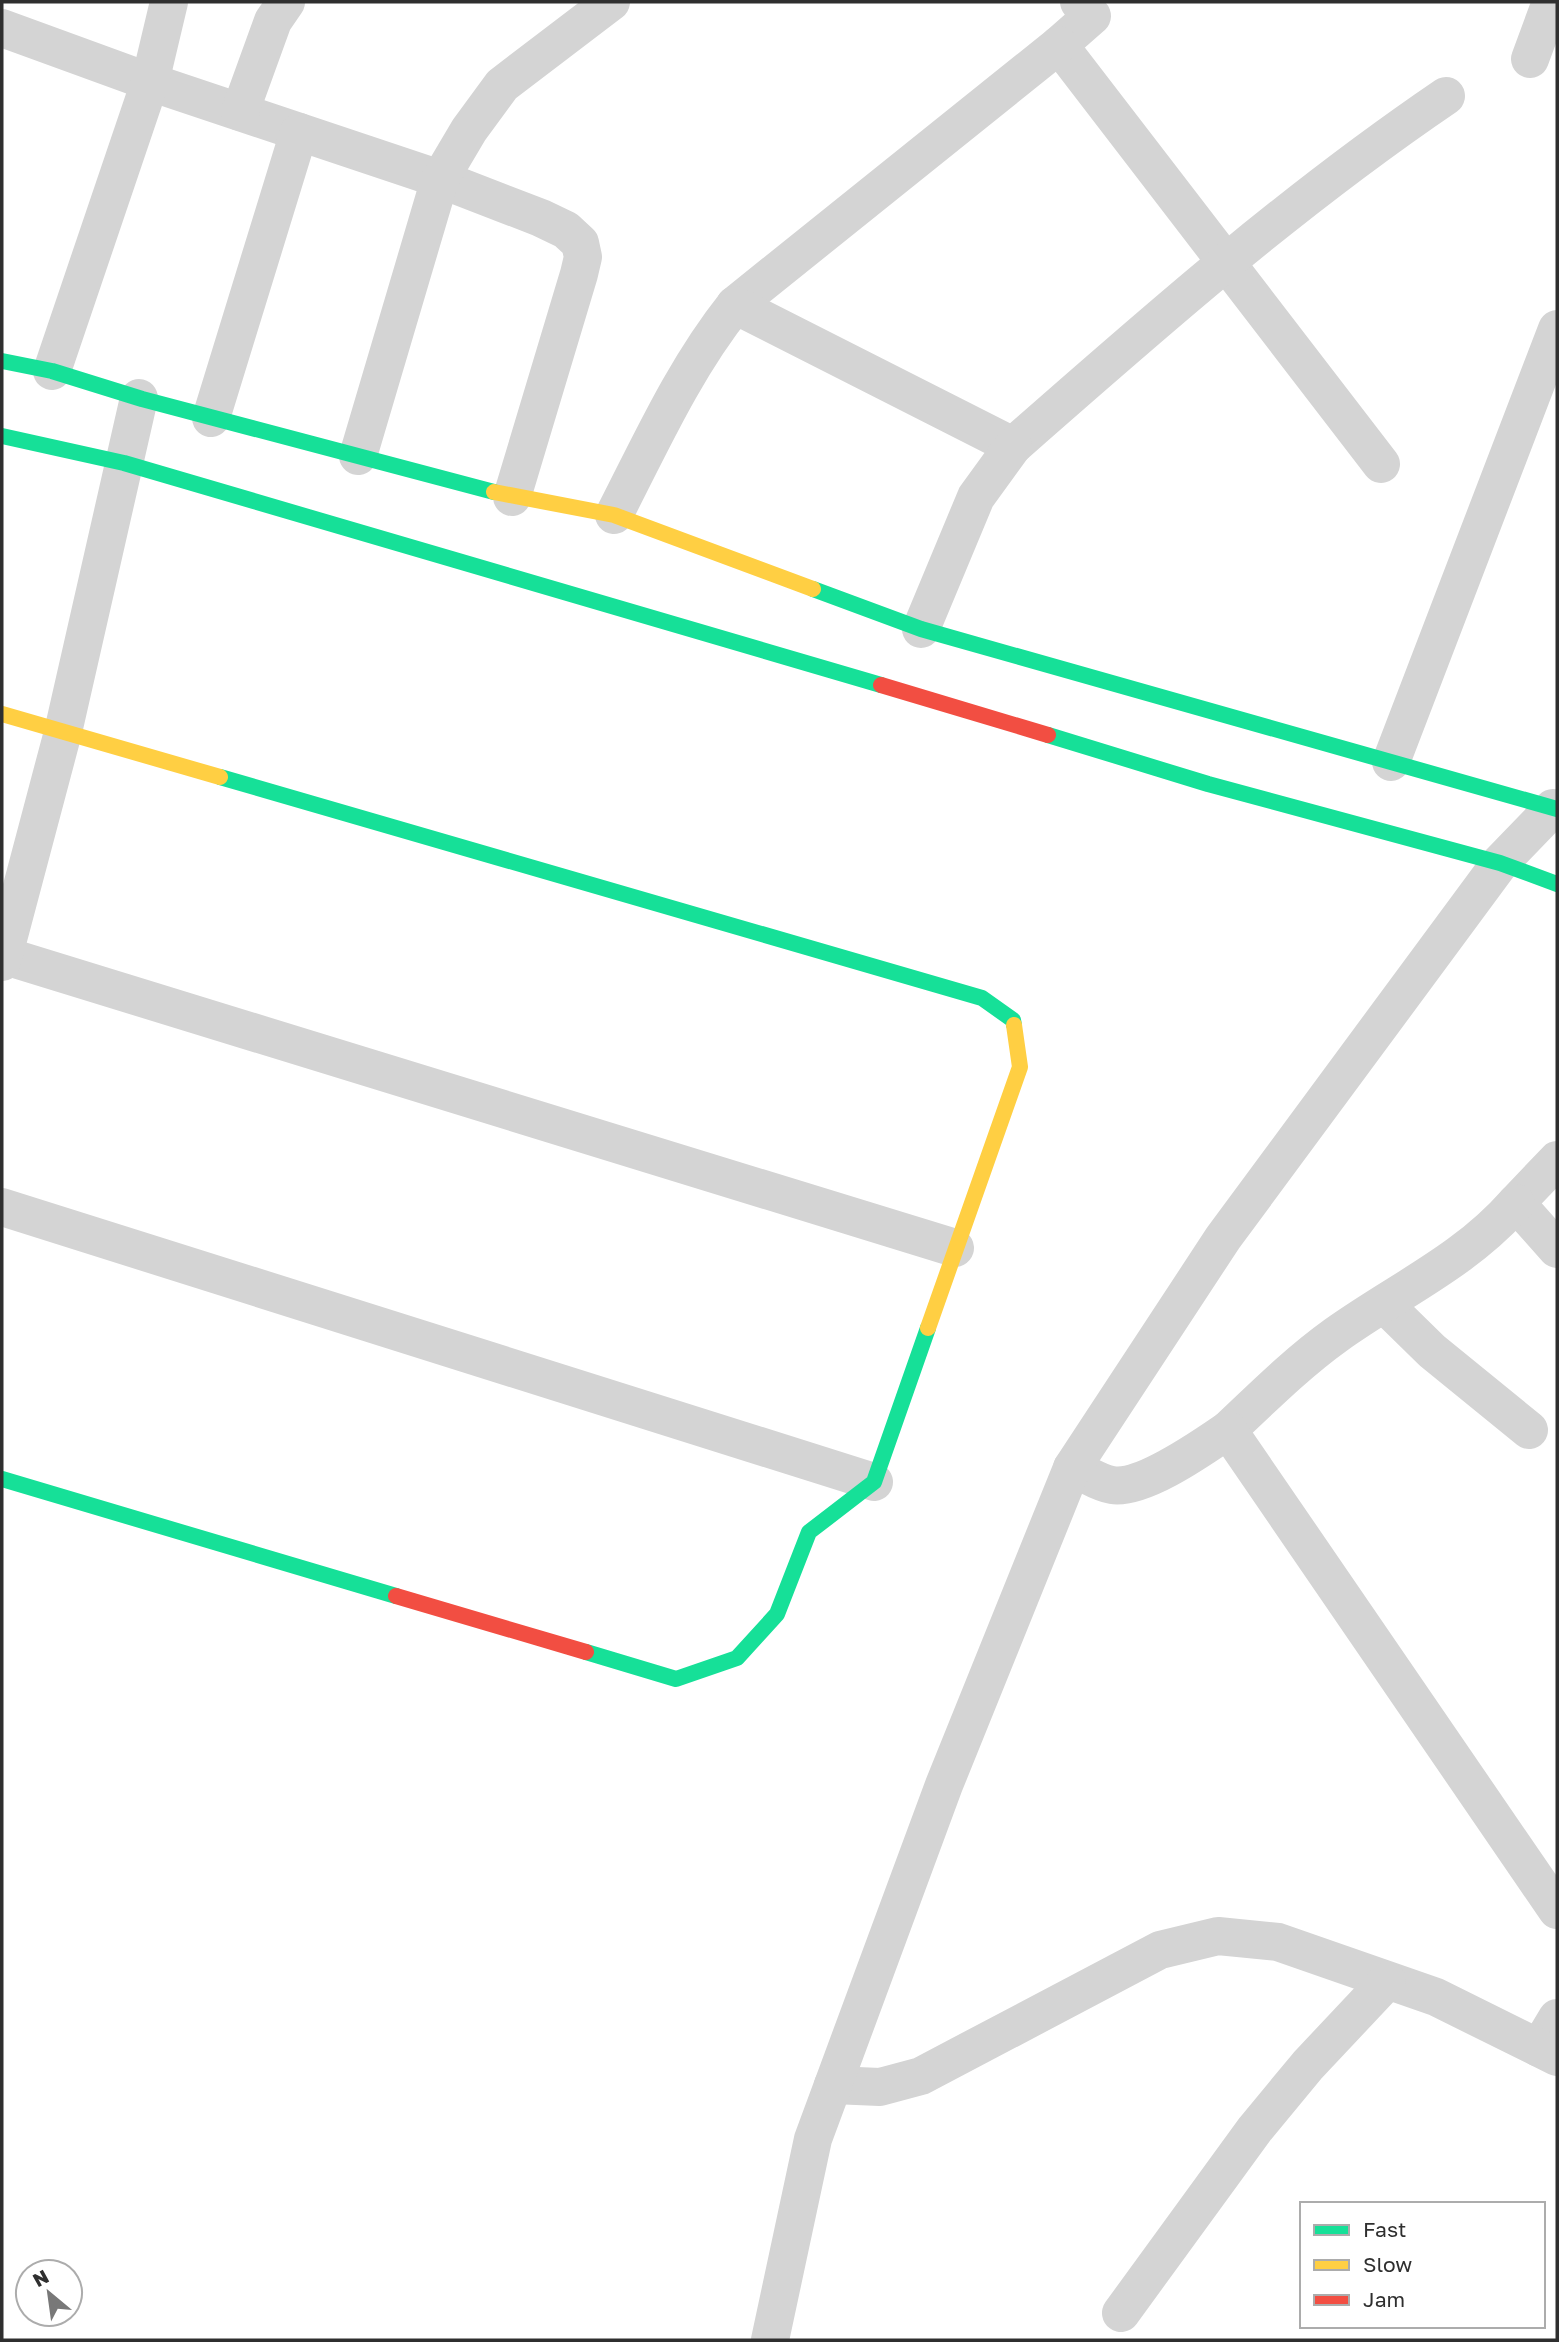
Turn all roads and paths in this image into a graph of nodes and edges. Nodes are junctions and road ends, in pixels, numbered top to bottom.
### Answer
1 (169, 2) edge
2 (286, 2) edge
3 (611, 2) edge
4 (1551, 2) edge
5 (1094, 6) edge
6 (4, 23) edge
7 (1059, 46) junction
8 (1530, 59) dead end
9 (150, 82) junction
10 (1446, 96) dead end
11 (240, 112) junction
12 (299, 132) junction
13 (440, 179) junction
14 (1224, 261) junction
15 (735, 305) junction
16 (1557, 329) edge
17 (2, 361) edge
18 (52, 372) junction
19 (139, 398) junction
20 (211, 418) junction
21 (2, 436) edge
22 (1013, 446) junction
23 (358, 456) junction
24 (124, 463) junction
25 (1381, 464) dead end
26 (512, 497) junction
27 (614, 515) junction
28 (921, 629) junction
29 (2, 714) edge
30 (63, 732) junction
31 (1391, 762) junction
32 (1555, 808) edge
33 (1500, 863) junction
34 (1557, 884) edge
35 (2, 957) edge
36 (1557, 1160) edge
37 (1516, 1203) junction
38 (2, 1208) edge
39 (955, 1248) junction
40 (1557, 1249) edge
41 (1384, 1304) junction
42 (1228, 1430) junction
43 (1529, 1430) dead end
44 (1072, 1468) junction
45 (2, 1479) edge
46 (874, 1482) junction
47 (1557, 1910) edge
48 (1387, 1980) junction
49 (1551, 2041) edge
50 (833, 2085) junction
51 (1121, 2313) dead end
52 (770, 2340) edge

1 - 9 street
2 - 11 street
3 - 13 street
4 - 8 street
5 - 7 street
6 - 9 street
7 - 14 street
7 - 15 street
9 - 11 street
9 - 18 street
10 - 14 street
11 - 12 street
12 - 13 street
12 - 20 street
13 - 23 street
13 - 26 street
14 - 22 street
14 - 25 street
15 - 22 street
15 - 27 street
16 - 31 street
17 - 18 street
18 - 19 street
19 - 20 street
19 - 24 street
20 - 23 street
21 - 24 street
22 - 28 street
23 - 26 street
24 - 30 street
24 - 33 street
26 - 27 street
27 - 28 street
28 - 31 street
29 - 30 street
30 - 35 street
30 - 39 street
31 - 32 street
32 - 33 street
33 - 34 street
33 - 44 street
35 - 39 street
36 - 37 street
37 - 40 street
37 - 41 street
38 - 46 street
39 - 46 street
41 - 42 street
41 - 43 street
42 - 44 street
42 - 47 street
44 - 50 street
45 - 46 street
48 - 49 street
48 - 50 street
48 - 51 street
50 - 52 street

